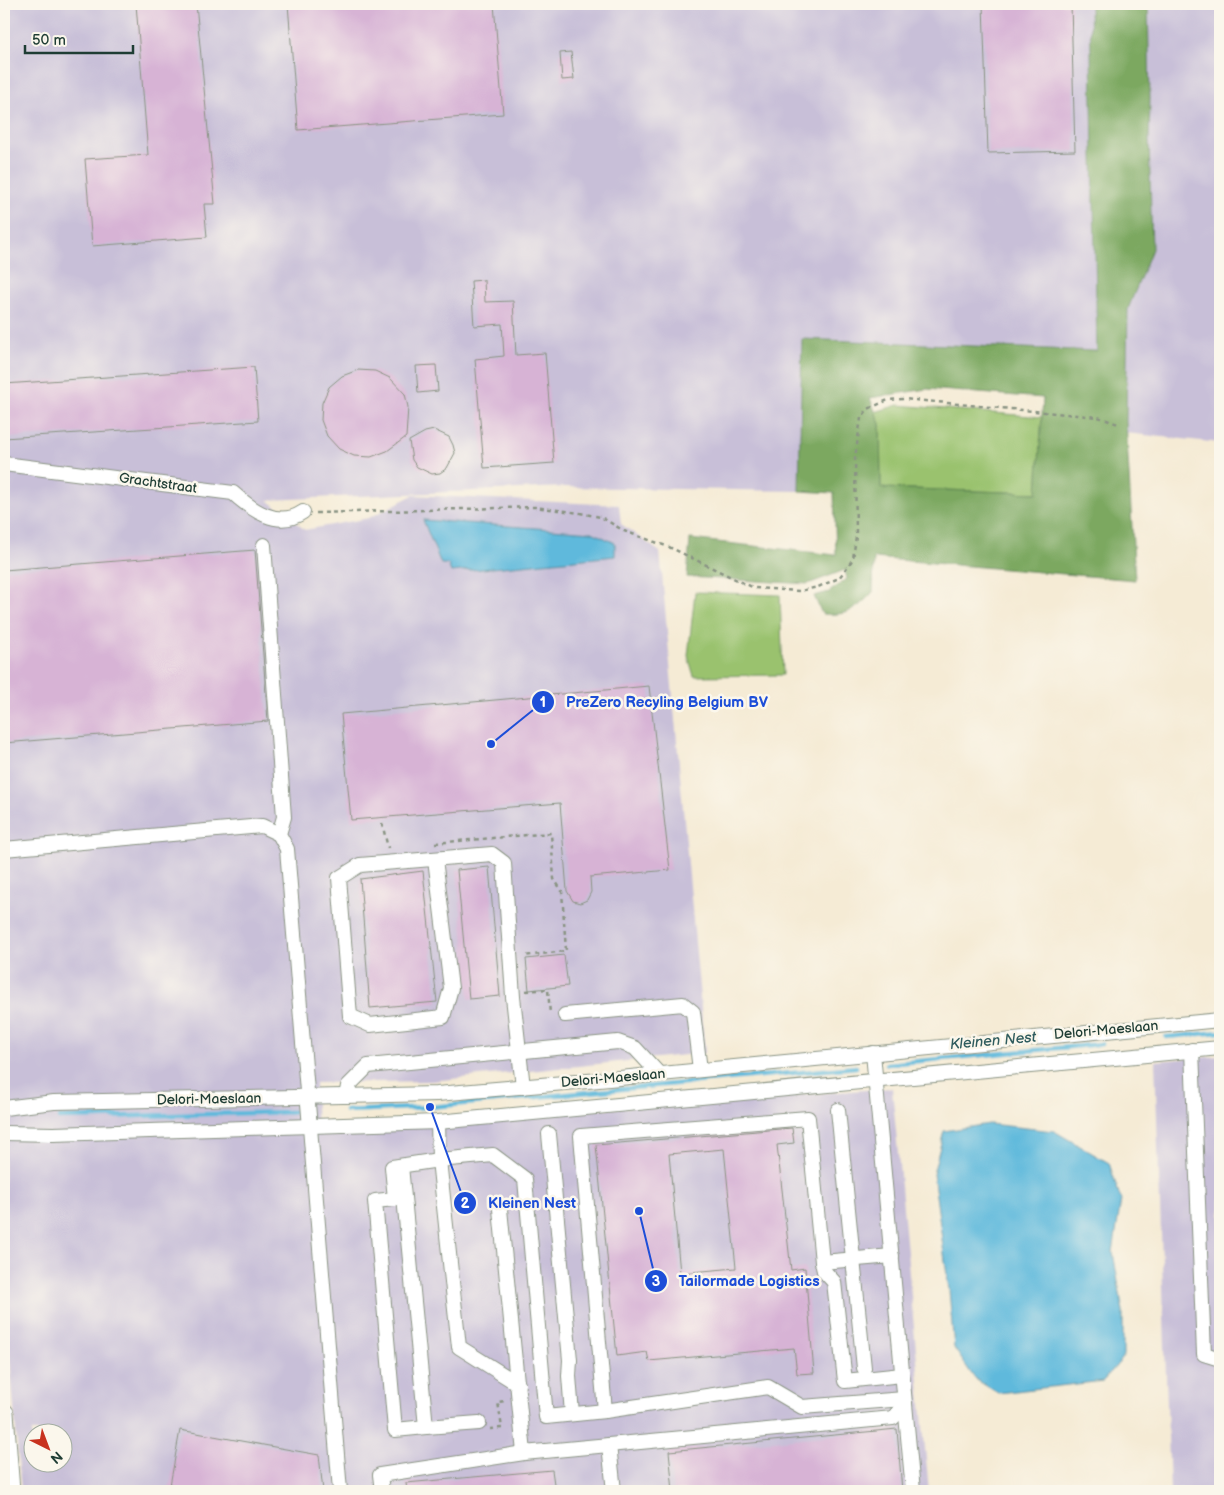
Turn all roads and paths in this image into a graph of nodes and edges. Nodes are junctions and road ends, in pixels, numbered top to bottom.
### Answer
1 (1118, 424) dead end
2 (4, 464) edge
3 (303, 512) joint
4 (264, 545) dead end
5 (279, 834) junction
6 (4, 849) edge
7 (435, 859) junction
8 (565, 1015) dead end
9 (1220, 1020) edge
10 (1220, 1048) edge
11 (1192, 1050) junction
12 (520, 1051) junction
13 (873, 1053) junction
14 (700, 1070) junction
15 (659, 1074) junction
16 (876, 1081) junction
17 (523, 1087) junction
18 (346, 1096) junction
19 (308, 1098) junction
20 (4, 1108) edge
21 (838, 1110) dead end
22 (438, 1122) junction
23 (309, 1127) junction
24 (4, 1133) edge
25 (549, 1134) dead end
26 (440, 1165) junction
27 (401, 1166) junction
28 (500, 1208) dead end
29 (892, 1256) junction
30 (854, 1259) junction
31 (822, 1262) junction
32 (1220, 1359) edge
33 (864, 1368) dead end
34 (902, 1375) junction
35 (518, 1384) junction
36 (520, 1400) junction
37 (904, 1402) junction
38 (605, 1411) junction
39 (4, 1412) edge
40 (572, 1414) junction
41 (481, 1426) joint
42 (426, 1427) junction
43 (609, 1445) junction
44 (524, 1453) junction
45 (10, 1491) edge
46 (340, 1491) edge
47 (382, 1491) edge
48 (614, 1491) edge
49 (913, 1491) edge

1 - 3 path
2 - 3 street, Grachtstraat
4 - 5 street
5 - 6 street
5 - 19 street
7 - 7 street
7 - 12 street
8 - 14 street
9 - 13 street, Delori-Maeslaan
10 - 11 street, Delori-Maeslaan
11 - 16 street, Delori-Maeslaan
11 - 32 street
12 - 15 street
12 - 17 street
12 - 18 street
13 - 14 street, Delori-Maeslaan
13 - 16 street
14 - 15 street, Delori-Maeslaan
15 - 17 street, Delori-Maeslaan
16 - 22 street, Delori-Maeslaan
16 - 29 street
17 - 18 street, Delori-Maeslaan
18 - 19 street, Delori-Maeslaan
19 - 20 street, Delori-Maeslaan
19 - 23 street
21 - 30 street
22 - 23 street, Delori-Maeslaan
22 - 26 street
23 - 24 street, Delori-Maeslaan
23 - 46 street
25 - 40 street
26 - 27 street
26 - 35 street
26 - 40 street
27 - 42 street
27 - 42 street
28 - 35 street
29 - 30 street
29 - 34 street
30 - 31 street
30 - 33 street
31 - 34 street
31 - 38 street
34 - 37 street
35 - 36 street
36 - 41 path
36 - 44 street
37 - 38 street
37 - 43 street
37 - 49 street
38 - 40 street
39 - 45 main road
41 - 42 street
43 - 44 street
43 - 48 street
44 - 47 street

